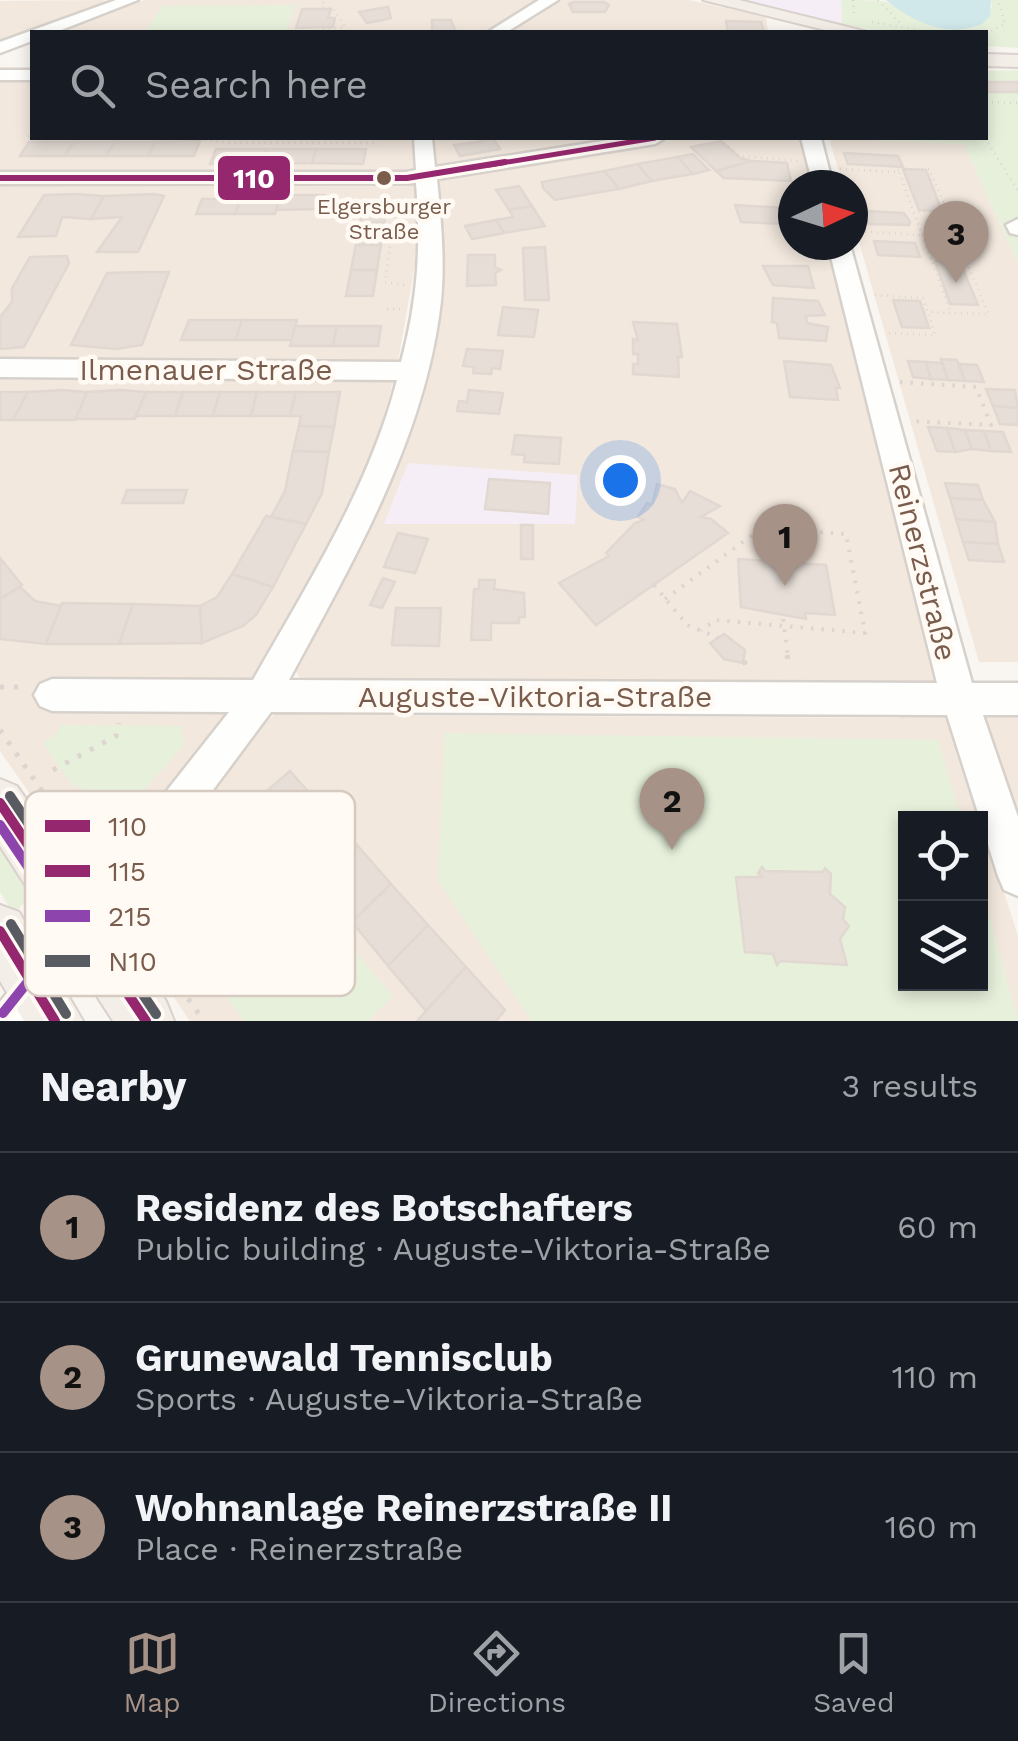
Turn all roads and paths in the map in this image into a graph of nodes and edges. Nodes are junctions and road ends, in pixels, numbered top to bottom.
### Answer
1 (130, 0) edge
2 (324, 0) edge
3 (550, 0) edge
4 (712, 0) edge
5 (852, 0) edge
6 (878, 0) edge
7 (998, 0) edge
8 (853, 29) edge
9 (48, 30) edge
10 (317, 30) edge
11 (499, 30) edge
12 (920, 30) edge
13 (988, 33) edge
14 (30, 37) edge
15 (0, 48) edge
16 (1018, 58) edge
17 (988, 59) edge
18 (0, 75) edge
19 (30, 75) edge
20 (988, 102) edge
21 (1018, 102) edge
22 (206, 140) edge
23 (423, 140) edge
24 (645, 140) edge
25 (722, 140) edge
26 (811, 140) edge
27 (986, 140) edge
28 (380, 143) dead end
29 (804, 162) dead end
30 (826, 170) edge
31 (899, 172) junction
32 (868, 174) edge
33 (0, 178) edge
34 (417, 188) junction
35 (1018, 191) edge
36 (914, 211) junction
37 (388, 212) dead end
38 (395, 212) junction
39 (868, 232) edge
40 (385, 234) dead end
41 (392, 234) junction
42 (922, 235) junction
43 (388, 257) junction
44 (381, 258) dead end
45 (931, 259) junction
46 (843, 260) edge
47 (377, 282) dead end
48 (385, 282) junction
49 (408, 286) dead end
50 (870, 294) dead end
51 (387, 309) dead end
52 (405, 309) dead end
53 (928, 312) junction
54 (951, 314) junction
55 (881, 332) dead end
56 (0, 368) edge
57 (413, 370) junction
58 (895, 382) dead end
59 (906, 420) dead end
60 (654, 585) dead end
61 (666, 599) junction
62 (783, 619) dead end
63 (784, 626) junction
64 (702, 631) junction
65 (719, 638) dead end
66 (744, 661) dead end
67 (788, 661) dead end
68 (748, 670) dead end
69 (52, 694) dead end
70 (127, 694) junction
71 (263, 695) junction
72 (959, 698) junction
73 (1018, 699) edge
74 (0, 730) edge
75 (52, 770) dead end
76 (43, 791) edge
77 (191, 791) edge
78 (0, 803) edge
79 (25, 840) edge
80 (1018, 876) edge
81 (0, 931) edge
82 (25, 988) edge
83 (130, 996) edge
84 (187, 996) edge
85 (146, 1021) edge
86 (204, 1021) edge

1 - 9 street
2 - 10 path
3 - 11 street
4 - 8 main road
5 - 8 path
6 - 12 path
7 - 13 path
14 - 15 street
16 - 17 main road
18 - 19 street
20 - 21 path
22 - 28 path
23 - 34 street
24 - 34 street
25 - 29 path
26 - 30 street
27 - 35 path
31 - 32 path
31 - 36 path
31 - 36 path
33 - 34 street
34 - 38 path
34 - 57 street
36 - 42 path
37 - 38 path
38 - 41 path
39 - 42 path
40 - 41 path
41 - 43 path
42 - 45 path
43 - 44 path
43 - 48 path
45 - 54 path
45 - 54 path
46 - 72 street, Reinerzstraße
47 - 48 path
48 - 49 path
50 - 53 path
51 - 52 path
53 - 54 path
53 - 55 path
56 - 57 street, Ilmenauer Straße
57 - 71 street
58 - 59 path
60 - 61 path
61 - 63 path
61 - 64 path
62 - 63 path
63 - 64 path
63 - 67 path
64 - 65 path
66 - 68 path
69 - 70 street, Auguste-Viktoria-Straße
70 - 71 street, Auguste-Viktoria-Straße
70 - 75 path
71 - 72 street, Auguste-Viktoria-Straße
71 - 77 street
72 - 73 street, Auguste-Viktoria-Straße
72 - 80 street, Reinerzstraße
74 - 76 path
78 - 79 main road
81 - 82 main road
83 - 85 main road
84 - 86 path

